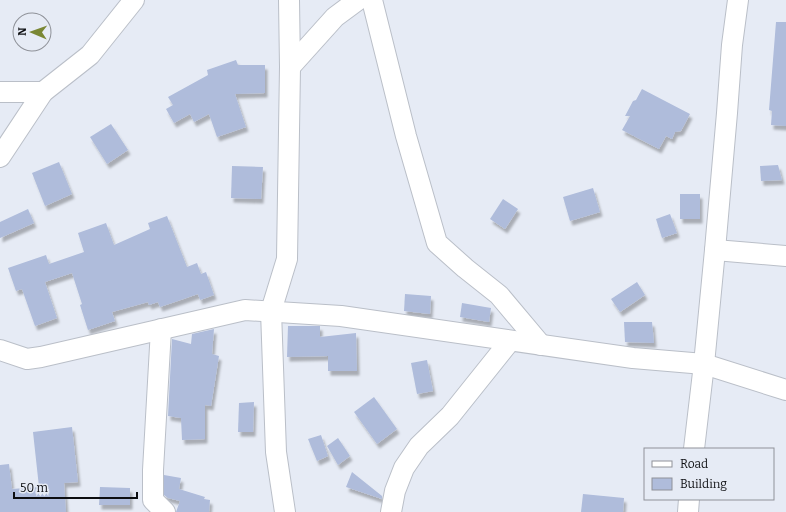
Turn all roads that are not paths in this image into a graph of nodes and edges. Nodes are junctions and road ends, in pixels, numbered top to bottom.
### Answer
1 (134, 0) edge
2 (289, 0) edge
3 (358, 0) edge
4 (372, 0) edge
5 (738, 0) edge
6 (290, 67) junction
7 (0, 92) edge
8 (43, 92) junction
9 (0, 157) edge
10 (715, 250) junction
11 (786, 256) edge
12 (271, 311) junction
13 (161, 329) junction
14 (510, 341) junction
15 (541, 345) junction
16 (0, 350) edge
17 (704, 364) junction
18 (786, 390) edge
19 (694, 448) edge
20 (689, 500) edge
21 (165, 512) edge
22 (285, 512) edge
23 (391, 512) edge
24 (688, 512) edge

1 - 8 street
2 - 6 street
3 - 6 street
4 - 15 street
5 - 10 street
6 - 12 street
7 - 8 street
8 - 9 street
10 - 11 street
10 - 17 street
12 - 13 street
12 - 14 street
12 - 22 street
13 - 16 street
13 - 21 street
14 - 15 street
14 - 23 street
15 - 17 street
17 - 18 street
17 - 19 street
20 - 24 street

